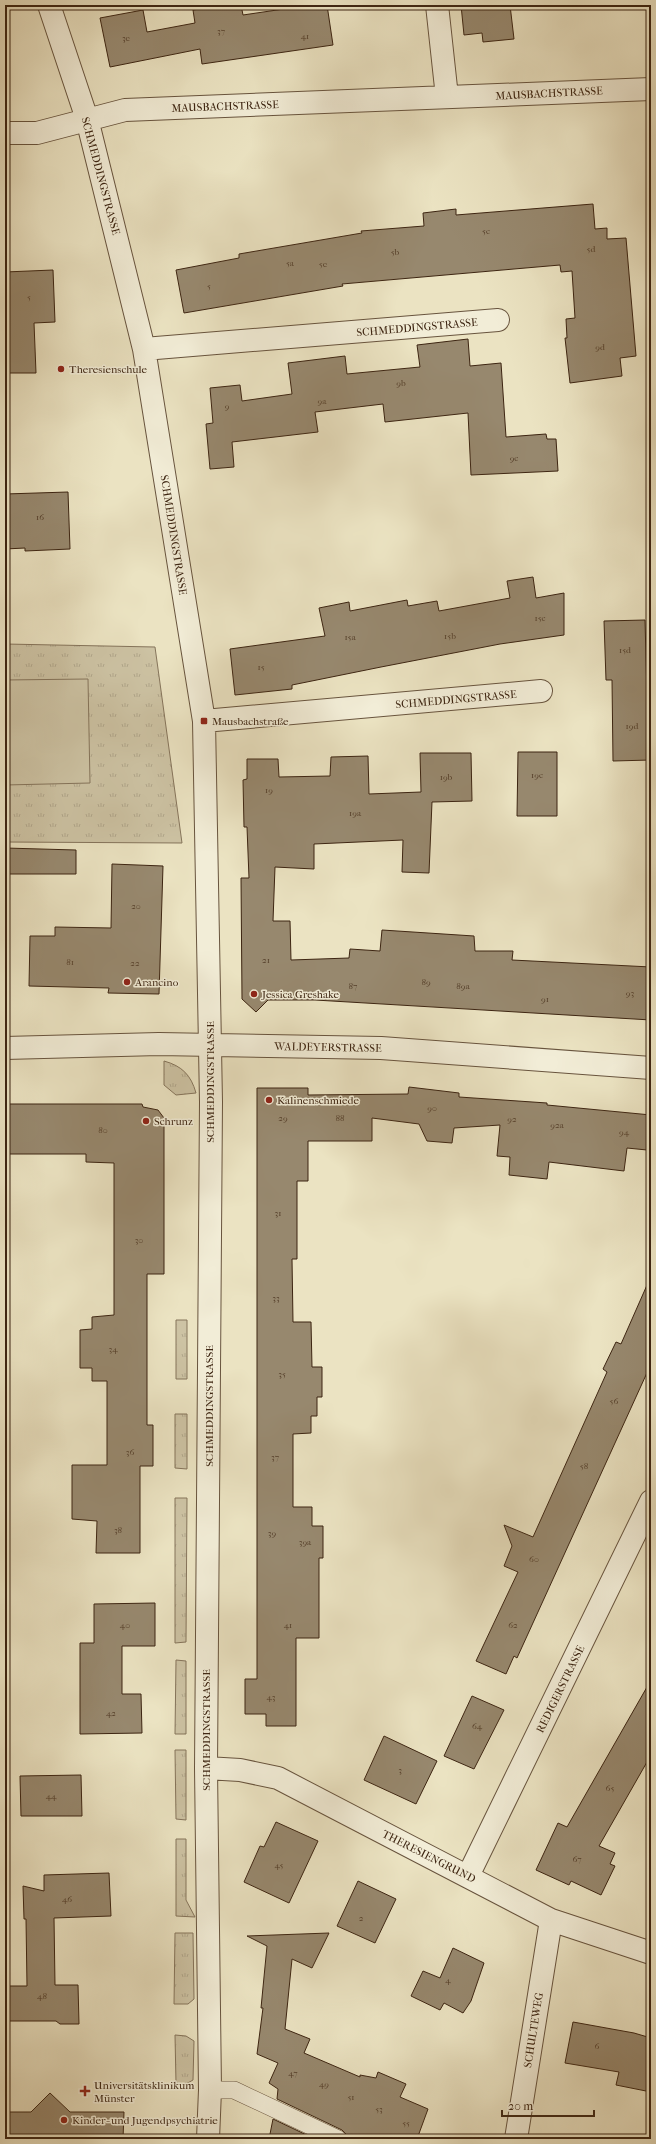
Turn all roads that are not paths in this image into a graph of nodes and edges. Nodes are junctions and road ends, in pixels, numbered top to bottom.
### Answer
1 (49, 5) edge
2 (437, 5) edge
3 (651, 89) edge
4 (447, 97) junction
5 (87, 119) junction
6 (5, 133) edge
7 (498, 320) dead end
8 (144, 349) junction
9 (541, 691) dead end
10 (204, 722) junction
11 (210, 1044) junction
12 (5, 1048) edge
13 (651, 1068) edge
14 (651, 1501) edge
15 (206, 1768) junction
16 (468, 1876) junction
17 (550, 1920) junction
18 (651, 1953) edge
19 (210, 2090) junction
20 (208, 2139) edge
21 (338, 2139) edge
22 (516, 2139) edge

1 - 5 street, SCHMEDDINGSTRASSE
2 - 4 street
3 - 4 street, MAUSBACHSTRASSE
4 - 5 street, MAUSBACHSTRASSE
5 - 6 street, MAUSBACHSTRASSE
5 - 8 street, SCHMEDDINGSTRASSE
7 - 8 street, SCHMEDDINGSTRASSE
8 - 10 street, SCHMEDDINGSTRASSE
9 - 10 street, SCHMEDDINGSTRASSE
10 - 11 street, SCHMEDDINGSTRASSE
11 - 12 street, WALDEYERSTRASSE
11 - 13 street, WALDEYERSTRASSE
11 - 15 street, SCHMEDDINGSTRASSE
14 - 16 street, REDIGERSTRASSE
15 - 16 street, THERESIENGRUND
15 - 19 street, SCHMEDDINGSTRASSE
16 - 17 street, THERESIENGRUND
17 - 18 street, THERESIENGRUND
17 - 22 street, SCHULTEWEG
19 - 20 street, SCHMEDDINGSTRASSE
19 - 21 lane

